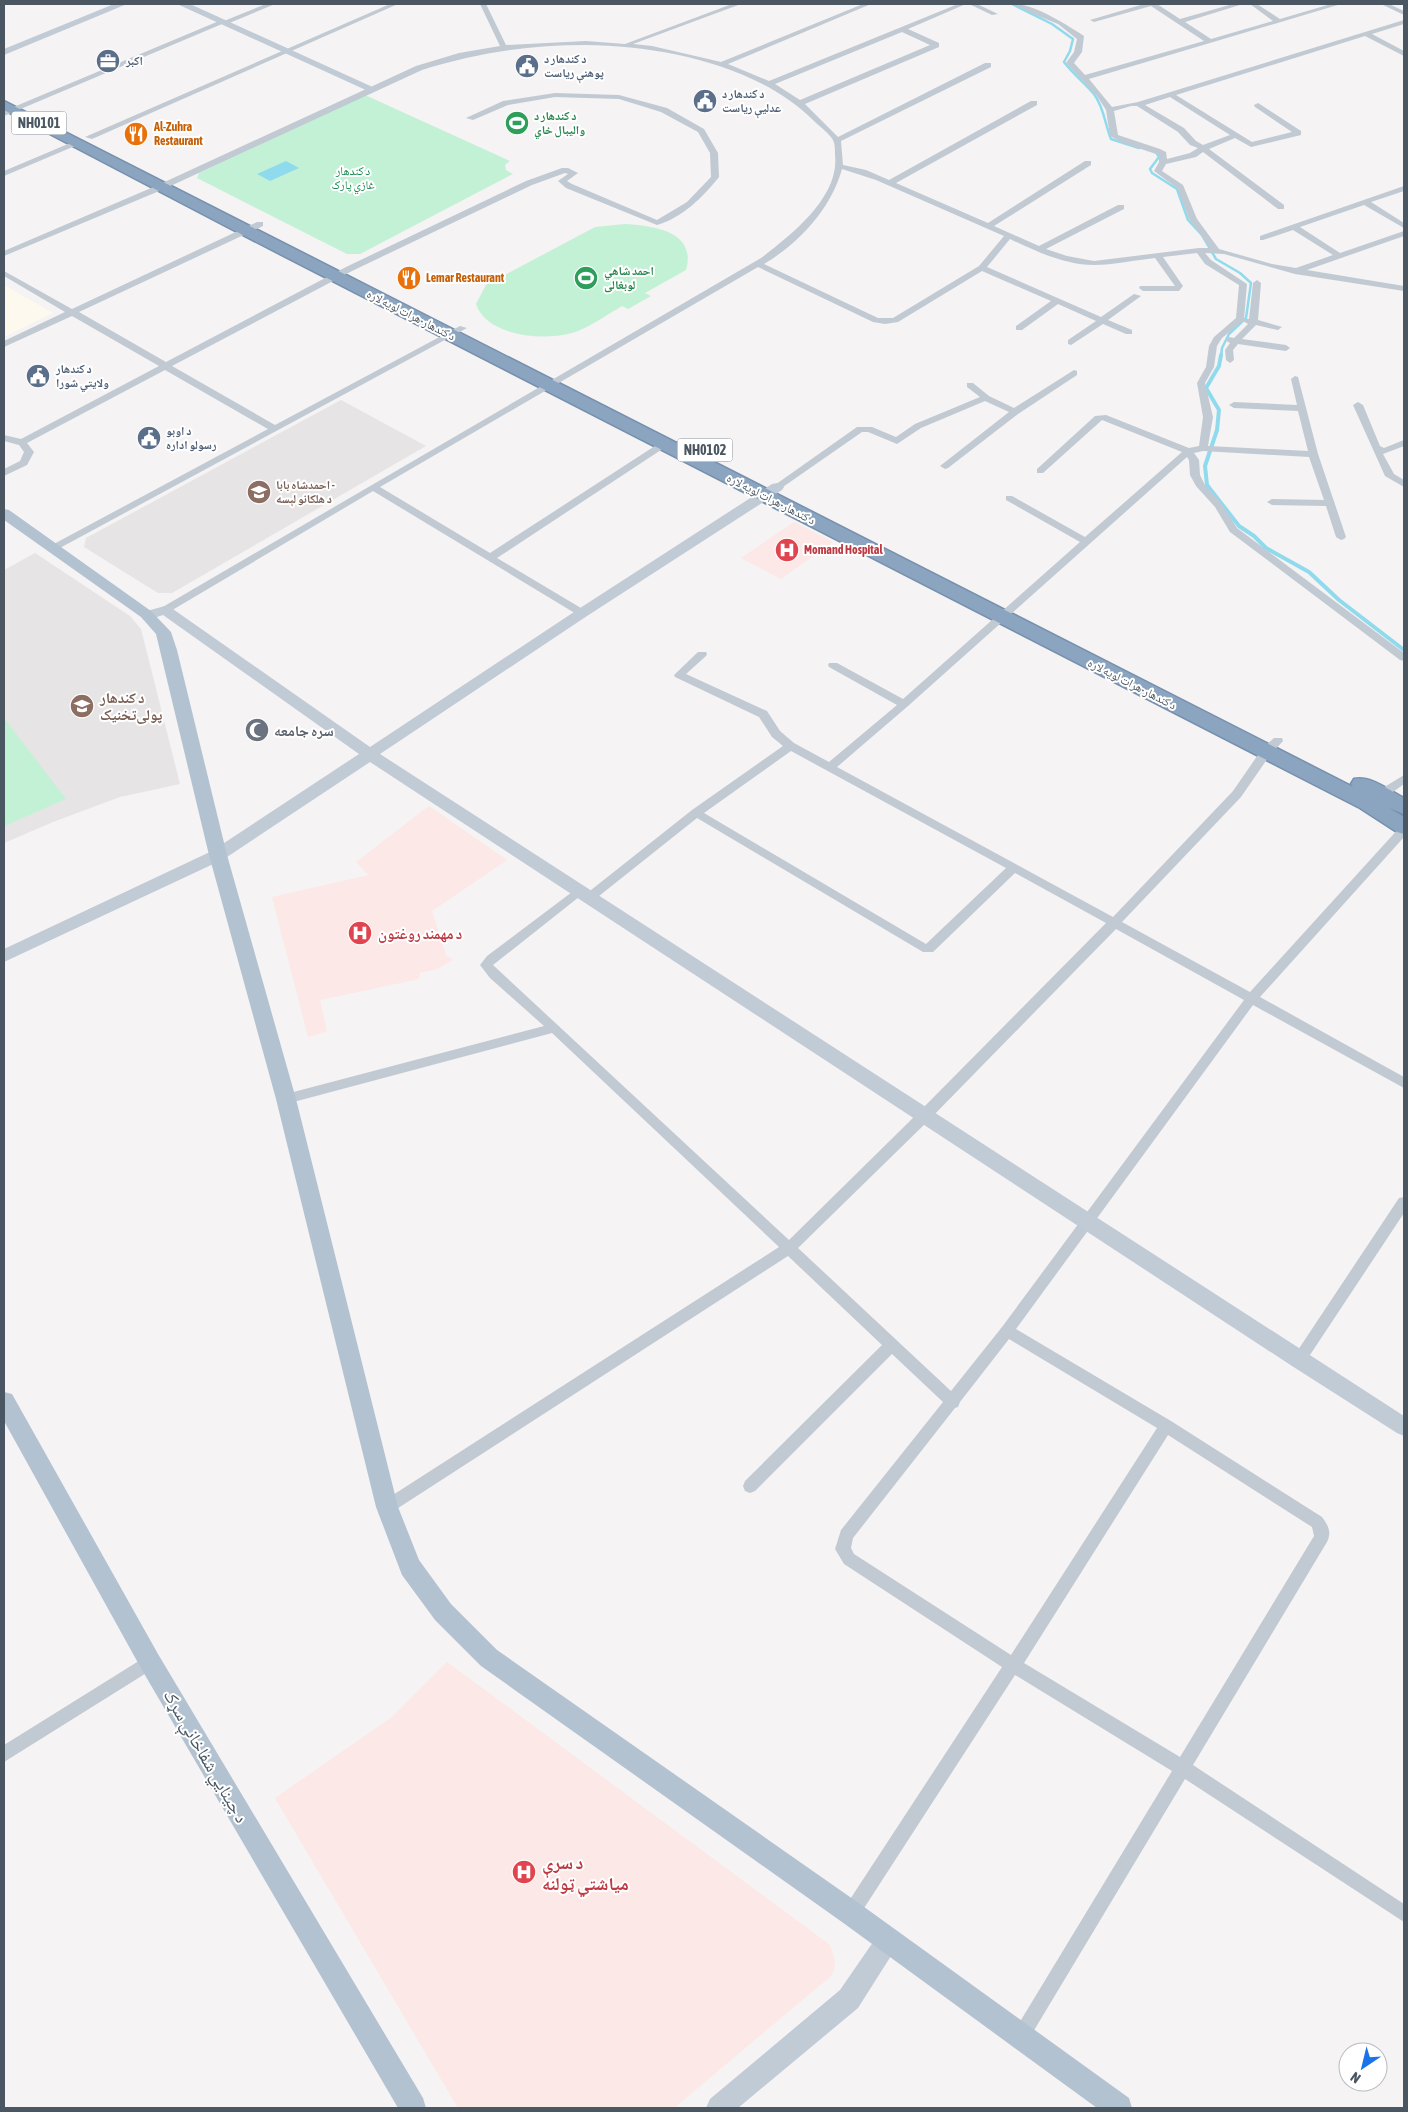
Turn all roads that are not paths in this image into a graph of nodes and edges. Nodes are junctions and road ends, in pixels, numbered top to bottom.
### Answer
1 (122, 4) edge
2 (182, 4) edge
3 (272, 4) edge
4 (395, 4) edge
5 (484, 4) edge
6 (738, 4) edge
7 (868, 4) edge
8 (964, 4) edge
9 (972, 4) edge
10 (1017, 4) edge
11 (1152, 4) edge
12 (1240, 4) edge
13 (1253, 4) edge
14 (1338, 4) edge
15 (1384, 4) edge
16 (1322, 6) edge
17 (1404, 13) edge
18 (994, 14) dead end
19 (1094, 20) dead end
20 (1180, 21) junction
21 (1279, 21) junction
22 (223, 22) junction
23 (1404, 22) edge
24 (902, 30) junction
25 (1366, 34) junction
26 (1210, 41) junction
27 (624, 45) junction
28 (504, 47) junction
29 (4, 52) edge
30 (289, 52) junction
31 (1404, 54) edge
32 (722, 64) junction
33 (988, 65) dead end
34 (1084, 78) junction
35 (769, 84) junction
36 (372, 89) junction
37 (4, 94) edge
38 (1170, 94) junction
39 (800, 103) junction
40 (1034, 103) dead end
41 (1139, 104) junction
42 (1258, 105) dead end
43 (11, 108) edge
44 (1110, 110) junction
45 (470, 118) dead end
46 (1237, 135) junction
47 (80, 140) junction
48 (837, 140) junction
49 (1203, 148) junction
50 (1163, 162) junction
51 (1088, 163) dead end
52 (839, 166) junction
53 (4, 174) edge
54 (890, 183) junction
55 (168, 184) junction
56 (1404, 188) edge
57 (1365, 202) junction
58 (1121, 207) dead end
59 (1281, 207) dead end
60 (988, 226) junction
61 (1404, 226) edge
62 (253, 228) junction
63 (1294, 228) junction
64 (1404, 233) edge
65 (1008, 236) junction
66 (1264, 238) dead end
67 (1040, 248) junction
68 (1201, 250) junction
69 (1215, 250) junction
70 (4, 254) edge
71 (1157, 255) junction
72 (1338, 255) junction
73 (758, 264) junction
74 (982, 268) junction
75 (1295, 271) junction
76 (4, 273) edge
77 (342, 273) junction
78 (1257, 284) dead end
79 (1143, 288) dead end
80 (1404, 289) edge
81 (1137, 296) dead end
82 (1057, 301) junction
83 (70, 312) junction
84 (1240, 319) junction
85 (1100, 320) junction
86 (1254, 323) junction
87 (1278, 327) dead end
88 (1020, 328) dead end
89 (457, 331) junction
90 (1129, 332) dead end
91 (1218, 338) junction
92 (1070, 342) dead end
93 (1235, 342) junction
94 (4, 344) edge
95 (1286, 348) dead end
96 (1230, 360) dead end
97 (166, 366) junction
98 (1074, 373) dead end
99 (1295, 379) dead end
100 (556, 382) junction
101 (970, 385) dead end
102 (986, 398) junction
103 (1234, 405) dead end
104 (1358, 405) dead end
105 (1302, 408) junction
106 (1015, 412) junction
107 (275, 429) junction
108 (4, 438) edge
109 (22, 442) junction
110 (1404, 442) edge
111 (664, 444) junction
112 (1204, 448) junction
113 (1376, 448) junction
114 (1188, 451) junction
115 (1313, 454) junction
116 (945, 466) dead end
117 (1040, 471) dead end
118 (4, 473) edge
119 (1404, 484) edge
120 (373, 487) junction
121 (771, 491) junction
122 (1009, 498) dead end
123 (1272, 502) dead end
124 (1330, 503) junction
125 (4, 513) edge
126 (1341, 537) dead end
127 (1085, 541) junction
128 (55, 547) junction
129 (490, 558) junction
130 (1006, 612) junction
131 (157, 613) junction
132 (582, 613) junction
133 (702, 654) dead end
134 (1404, 658) edge
135 (833, 665) dead end
136 (904, 704) junction
137 (790, 746) junction
138 (1272, 746) junction
139 (369, 754) junction
140 (830, 767) junction
141 (1404, 779) edge
142 (1382, 794) junction
143 (1404, 807) edge
144 (696, 813) junction
145 (1404, 828) edge
146 (218, 855) junction
147 (1014, 867) junction
148 (585, 893) junction
149 (1114, 923) junction
150 (4, 956) edge
151 (1251, 999) junction
152 (554, 1028) junction
153 (1404, 1083) edge
154 (286, 1099) junction
155 (924, 1116) junction
156 (1404, 1202) edge
157 (1087, 1222) junction
158 (789, 1248) junction
159 (1007, 1331) junction
160 (892, 1344) junction
161 (1299, 1360) junction
162 (4, 1401) edge
163 (953, 1402) junction
164 (1166, 1426) junction
165 (1404, 1427) edge
166 (750, 1486) dead end
167 (387, 1506) junction
168 (150, 1662) junction
169 (1013, 1665) junction
170 (4, 1754) edge
171 (1183, 1768) junction
172 (851, 1913) junction
173 (1404, 1914) edge
174 (888, 1940) junction
175 (1020, 2036) junction
176 (413, 2108) edge
177 (718, 2108) edge
178 (1120, 2108) edge

1 - 29 street
2 - 22 street
3 - 22 street
4 - 30 street
5 - 28 street
6 - 27 street
7 - 32 street
8 - 24 street
9 - 18 street
10 - 34 street
11 - 19 street
11 - 20 street
12 - 20 street
13 - 21 street
14 - 16 street
15 - 17 street
16 - 21 street
20 - 26 street
21 - 26 street
22 - 30 street
22 - 43 street
23 - 25 street
24 - 35 street
24 - 39 street
25 - 31 street
25 - 38 street
26 - 34 street
27 - 28 street
27 - 32 street
28 - 36 street
30 - 36 street
30 - 47 street
32 - 35 street
33 - 48 street
34 - 44 street
35 - 39 street
36 - 55 street
37 - 43 highway, د کندهار-هرات لويه لاره / NH0102
38 - 41 street
38 - 46 street
39 - 48 street
40 - 54 street
41 - 44 street
41 - 49 street
42 - 46 street
43 - 47 highway, د کندهار-هرات لويه لاره / NH0102
44 - 50 street
45 - 77 street
46 - 49 street
47 - 53 street
47 - 55 highway, د کندهار-هرات لويه لاره / NH0102
48 - 52 street
49 - 50 street
49 - 59 street
50 - 69 street
51 - 60 street
52 - 54 street
52 - 73 street
54 - 60 street
55 - 62 highway, د کندهار-هرات لويه لاره / NH0102
55 - 70 street
56 - 57 street
57 - 61 street
57 - 63 street
58 - 67 street
60 - 65 street
62 - 77 highway, د کندهار-هرات لويه لاره / NH0102
62 - 83 street
63 - 66 street
63 - 72 street
64 - 72 street
65 - 67 street
65 - 74 street
67 - 71 street
68 - 69 street
68 - 71 street
68 - 84 street
69 - 75 street
71 - 79 street
72 - 75 street
73 - 74 street
73 - 100 street
74 - 82 street
75 - 80 street
76 - 83 street
77 - 89 highway, د کندهار-هرات لويه لاره / NH0102
77 - 97 street
78 - 86 street
81 - 85 street
82 - 85 street
82 - 88 street
83 - 94 street
83 - 97 street
84 - 86 street
84 - 91 street
85 - 90 street
85 - 92 street
86 - 87 street
86 - 93 street
89 - 100 highway, د کندهار-هرات لويه لاره / NH0102
89 - 107 street
91 - 93 street
91 - 112 street
93 - 95 street
93 - 96 street
97 - 107 street
97 - 109 street
98 - 106 street
99 - 105 street
100 - 111 highway, د کندهار-هرات لويه لاره / NH0102
100 - 120 street
100 - 121 highway, د کندهار-هرات لويه لاره / NH0102
101 - 102 street
102 - 106 street
102 - 121 street
103 - 105 street
104 - 113 street
105 - 115 street
106 - 116 street
107 - 128 street
108 - 109 street
109 - 118 street
110 - 113 street
111 - 121 highway, د کندهار-هرات لويه لاره / NH0102
111 - 129 street
112 - 114 street
112 - 115 street
113 - 119 street
114 - 117 street
114 - 127 street
114 - 134 street
115 - 124 street
120 - 129 street
120 - 131 street
121 - 130 highway, د کندهار-هرات لويه لاره / NH0102
121 - 132 street
122 - 127 street
123 - 124 street
124 - 126 street
125 - 128 main road
127 - 130 street
128 - 131 main road
129 - 132 street
130 - 136 street
130 - 138 highway, د کندهار-هرات لويه لاره / NH0102
131 - 139 street
131 - 146 main road
132 - 139 street
133 - 137 street
135 - 136 street
136 - 140 street
137 - 140 street
137 - 144 street
138 - 142 highway, د کندهار-هرات لويه لاره / NH0102
138 - 145 highway, د کندهار-هرات لويه لاره / NH0102
138 - 149 street
139 - 146 street
139 - 148 street
140 - 147 street
141 - 142 street
142 - 143 highway, د کندهار-هرات لويه لاره / NH0102
144 - 147 street
144 - 148 street
145 - 151 street
146 - 150 street
146 - 154 main road
147 - 149 street
148 - 152 street
148 - 155 street
149 - 151 street
149 - 155 street
151 - 153 street
151 - 157 street
152 - 154 street
152 - 158 street
154 - 167 main road
155 - 157 street
155 - 158 street
156 - 161 street
157 - 159 street
157 - 161 street
158 - 160 street
158 - 167 street
159 - 163 street
159 - 164 street
160 - 163 street
160 - 166 street
161 - 165 street
162 - 168 main road, د چينايي شفاخانې سړک
163 - 169 street
164 - 169 street
164 - 171 street
167 - 172 main road
168 - 170 street
168 - 176 main road, د چينايي شفاخانې سړک
169 - 171 street
169 - 172 street
171 - 173 street
171 - 175 street
172 - 174 main road
174 - 175 main road
174 - 177 street
175 - 178 main road

